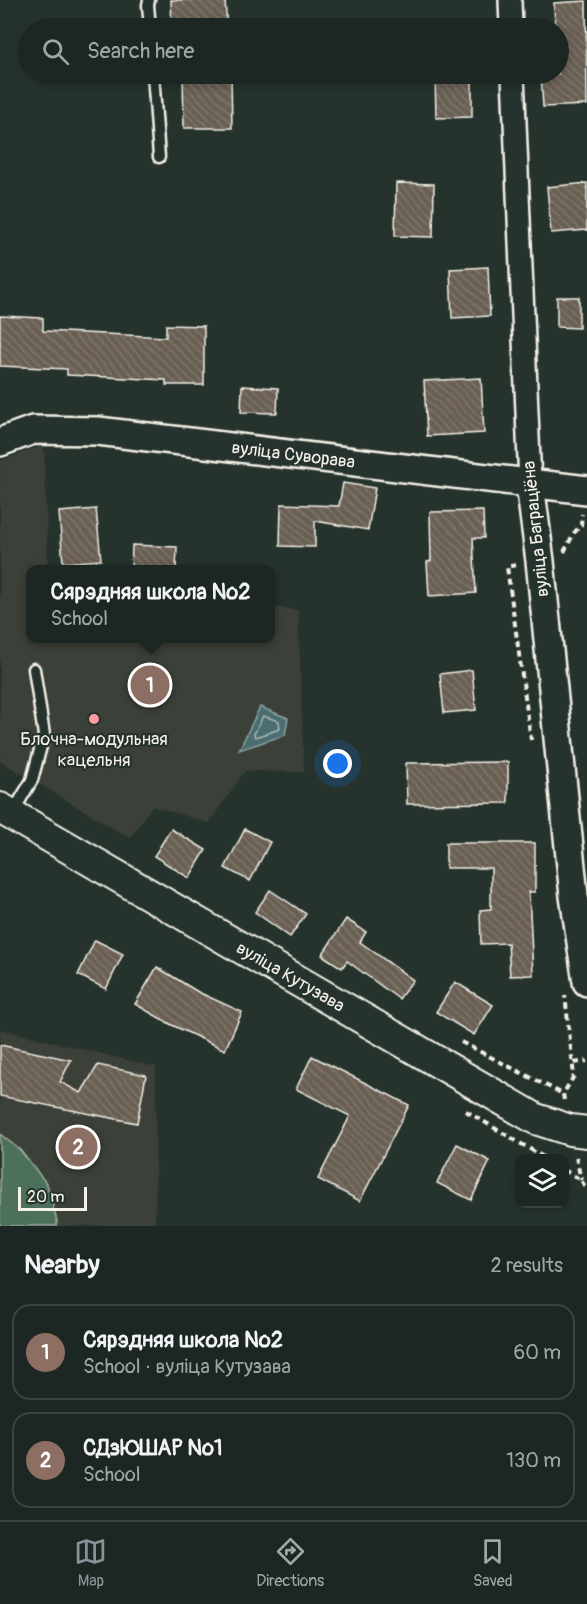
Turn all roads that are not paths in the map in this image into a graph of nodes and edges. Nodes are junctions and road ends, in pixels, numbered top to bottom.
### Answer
1 (149, 0) edge
2 (510, 0) edge
3 (149, 18) edge
4 (511, 18) edge
5 (154, 84) edge
6 (513, 84) edge
7 (159, 157) dead end
8 (0, 441) edge
9 (530, 484) junction
10 (587, 490) edge
11 (34, 669) dead end
12 (6, 811) edge
13 (587, 982) edge
14 (587, 1132) edge

1 - 3 lane
2 - 4 street
5 - 7 lane
6 - 9 street, вуліца Баграціёна
8 - 9 street, вуліца Суворава
9 - 10 street, вуліца Суворава
9 - 13 street, вуліца Баграціёна
11 - 12 lane
12 - 14 main road, вуліца Кутузава

